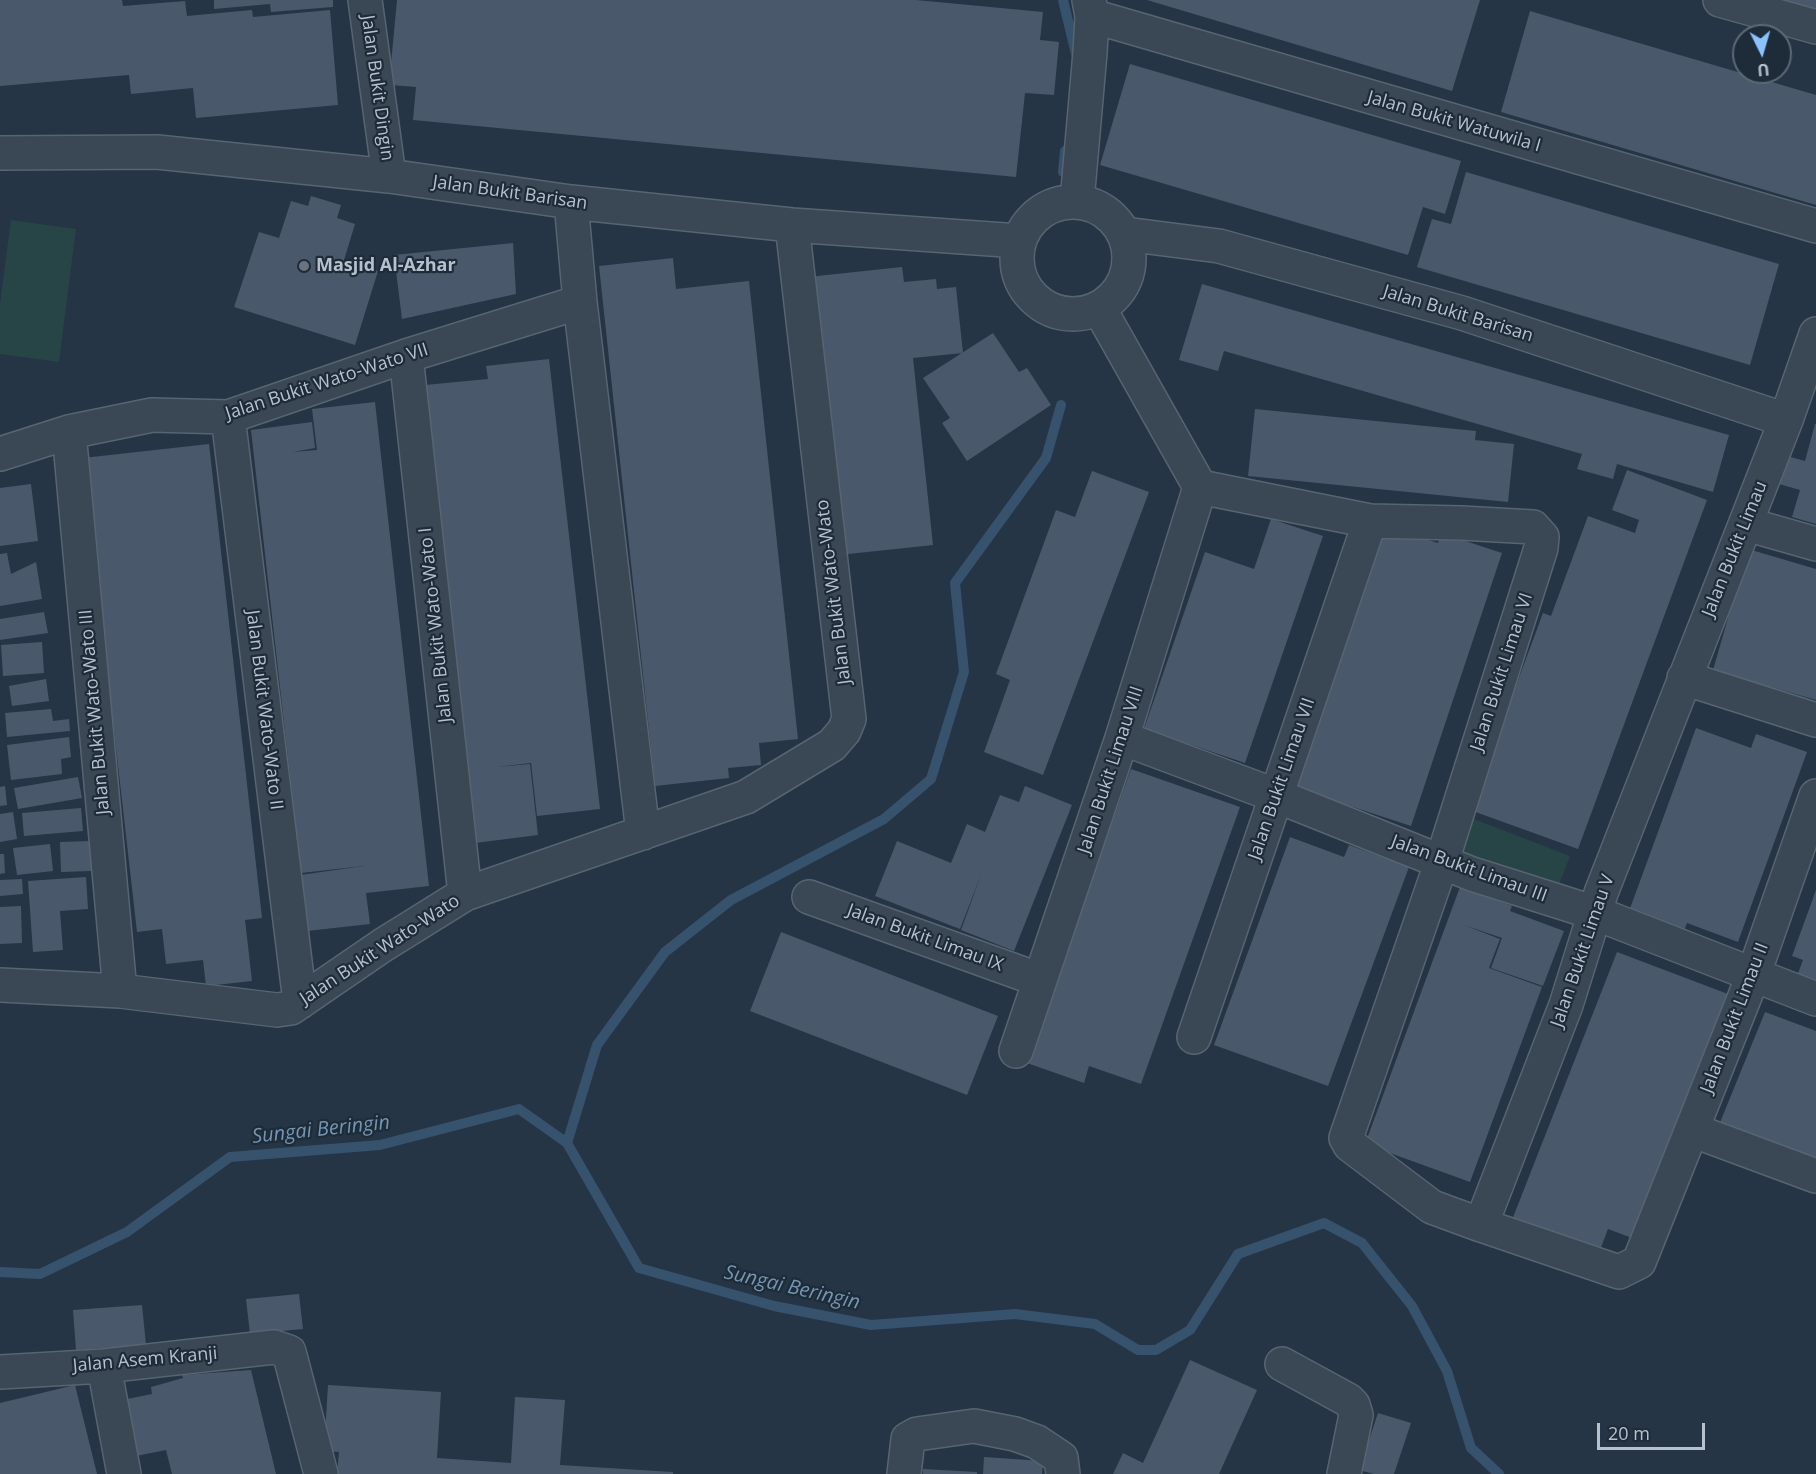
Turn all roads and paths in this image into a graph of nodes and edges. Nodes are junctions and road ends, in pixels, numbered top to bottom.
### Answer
1 (365, 0) edge
2 (1720, 0) edge
3 (1090, 8) edge
4 (1816, 27) edge
5 (0, 153) edge
6 (389, 176) junction
7 (1077, 201) junction
8 (571, 202) junction
9 (792, 225) junction
10 (1816, 226) edge
11 (1125, 234) junction
12 (1020, 241) junction
13 (580, 302) junction
14 (1099, 308) junction
15 (1813, 353) edge
16 (406, 356) junction
17 (228, 417) junction
18 (1786, 420) junction
19 (69, 432) junction
20 (0, 454) edge
21 (1200, 487) junction
22 (1370, 521) junction
23 (1746, 524) junction
24 (1816, 544) edge
25 (1684, 678) junction
26 (1816, 720) edge
27 (1122, 738) junction
28 (1277, 796) junction
29 (1816, 796) edge
30 (643, 833) junction
31 (1442, 861) junction
32 (465, 894) junction
33 (809, 897) dead end
34 (1595, 914) junction
35 (1753, 976) junction
36 (1040, 980) junction
37 (0, 985) edge
38 (120, 991) junction
39 (1816, 999) edge
40 (300, 1002) junction
41 (1194, 1038) dead end
42 (1016, 1051) dead end
43 (1692, 1130) junction
44 (1346, 1138) joint
45 (1816, 1176) edge
46 (1481, 1225) junction
47 (1282, 1364) dead end
48 (104, 1366) junction
49 (0, 1372) edge
50 (1062, 1466) edge
51 (124, 1474) edge
52 (321, 1474) edge
53 (904, 1474) edge
54 (1344, 1474) edge

1 - 6 street, Jalan Bukit Dingin
2 - 4 street
3 - 7 street
3 - 10 street, Jalan Bukit Watuwila I
5 - 6 street, Jalan Bukit Barisan
6 - 8 street, Jalan Bukit Barisan
7 - 11 street
7 - 12 street
8 - 9 street, Jalan Bukit Barisan
8 - 13 street
9 - 12 street, Jalan Bukit Barisan
9 - 30 street, Jalan Bukit Wato-Wato
11 - 14 street
11 - 18 street, Jalan Bukit Barisan
12 - 14 street
13 - 16 street, Jalan Bukit Wato-Wato VII
13 - 30 street
14 - 21 street
15 - 18 street, Jalan Bukit Limau
16 - 17 street, Jalan Bukit Wato-Wato VII
16 - 32 street, Jalan Bukit Wato-Wato I
17 - 19 street, Jalan Bukit Wato-Wato VII
17 - 40 street, Jalan Bukit Wato-Wato II
18 - 23 street, Jalan Bukit Limau
19 - 20 street, Jalan Bukit Wato-Wato VII
19 - 38 street, Jalan Bukit Wato-Wato III
21 - 22 street, Jalan Bukit Limau VI
21 - 27 street, Jalan Bukit Limau VIII
22 - 28 street, Jalan Bukit Limau VII
22 - 31 street, Jalan Bukit Limau VI
23 - 24 street
23 - 25 street, Jalan Bukit Limau
25 - 26 street
25 - 34 street, Jalan Bukit Limau V
27 - 28 street, Jalan Bukit Limau III
27 - 36 street, Jalan Bukit Limau VIII
28 - 31 street, Jalan Bukit Limau III
28 - 41 street, Jalan Bukit Limau VII
29 - 35 street, Jalan Bukit Limau II
30 - 32 street, Jalan Bukit Wato-Wato
31 - 34 street, Jalan Bukit Limau III
31 - 44 street, Jalan Bukit Limau VI
32 - 40 street, Jalan Bukit Wato-Wato
33 - 36 street, Jalan Bukit Limau IX
34 - 35 street, Jalan Bukit Limau III
34 - 46 street, Jalan Bukit Limau V
35 - 39 street, Jalan Bukit Limau III
35 - 43 street, Jalan Bukit Limau II
36 - 42 street, Jalan Bukit Limau VIII
37 - 38 street, Jalan Bukit Wato-Wato
38 - 40 street, Jalan Bukit Wato-Wato
43 - 45 street
43 - 46 street, Jalan Bukit Limau II
44 - 46 street, Jalan Bukit Limau II
47 - 54 street
48 - 49 street, Jalan Asem Kranji
48 - 51 street
48 - 52 street, Jalan Asem Kranji
50 - 53 street

